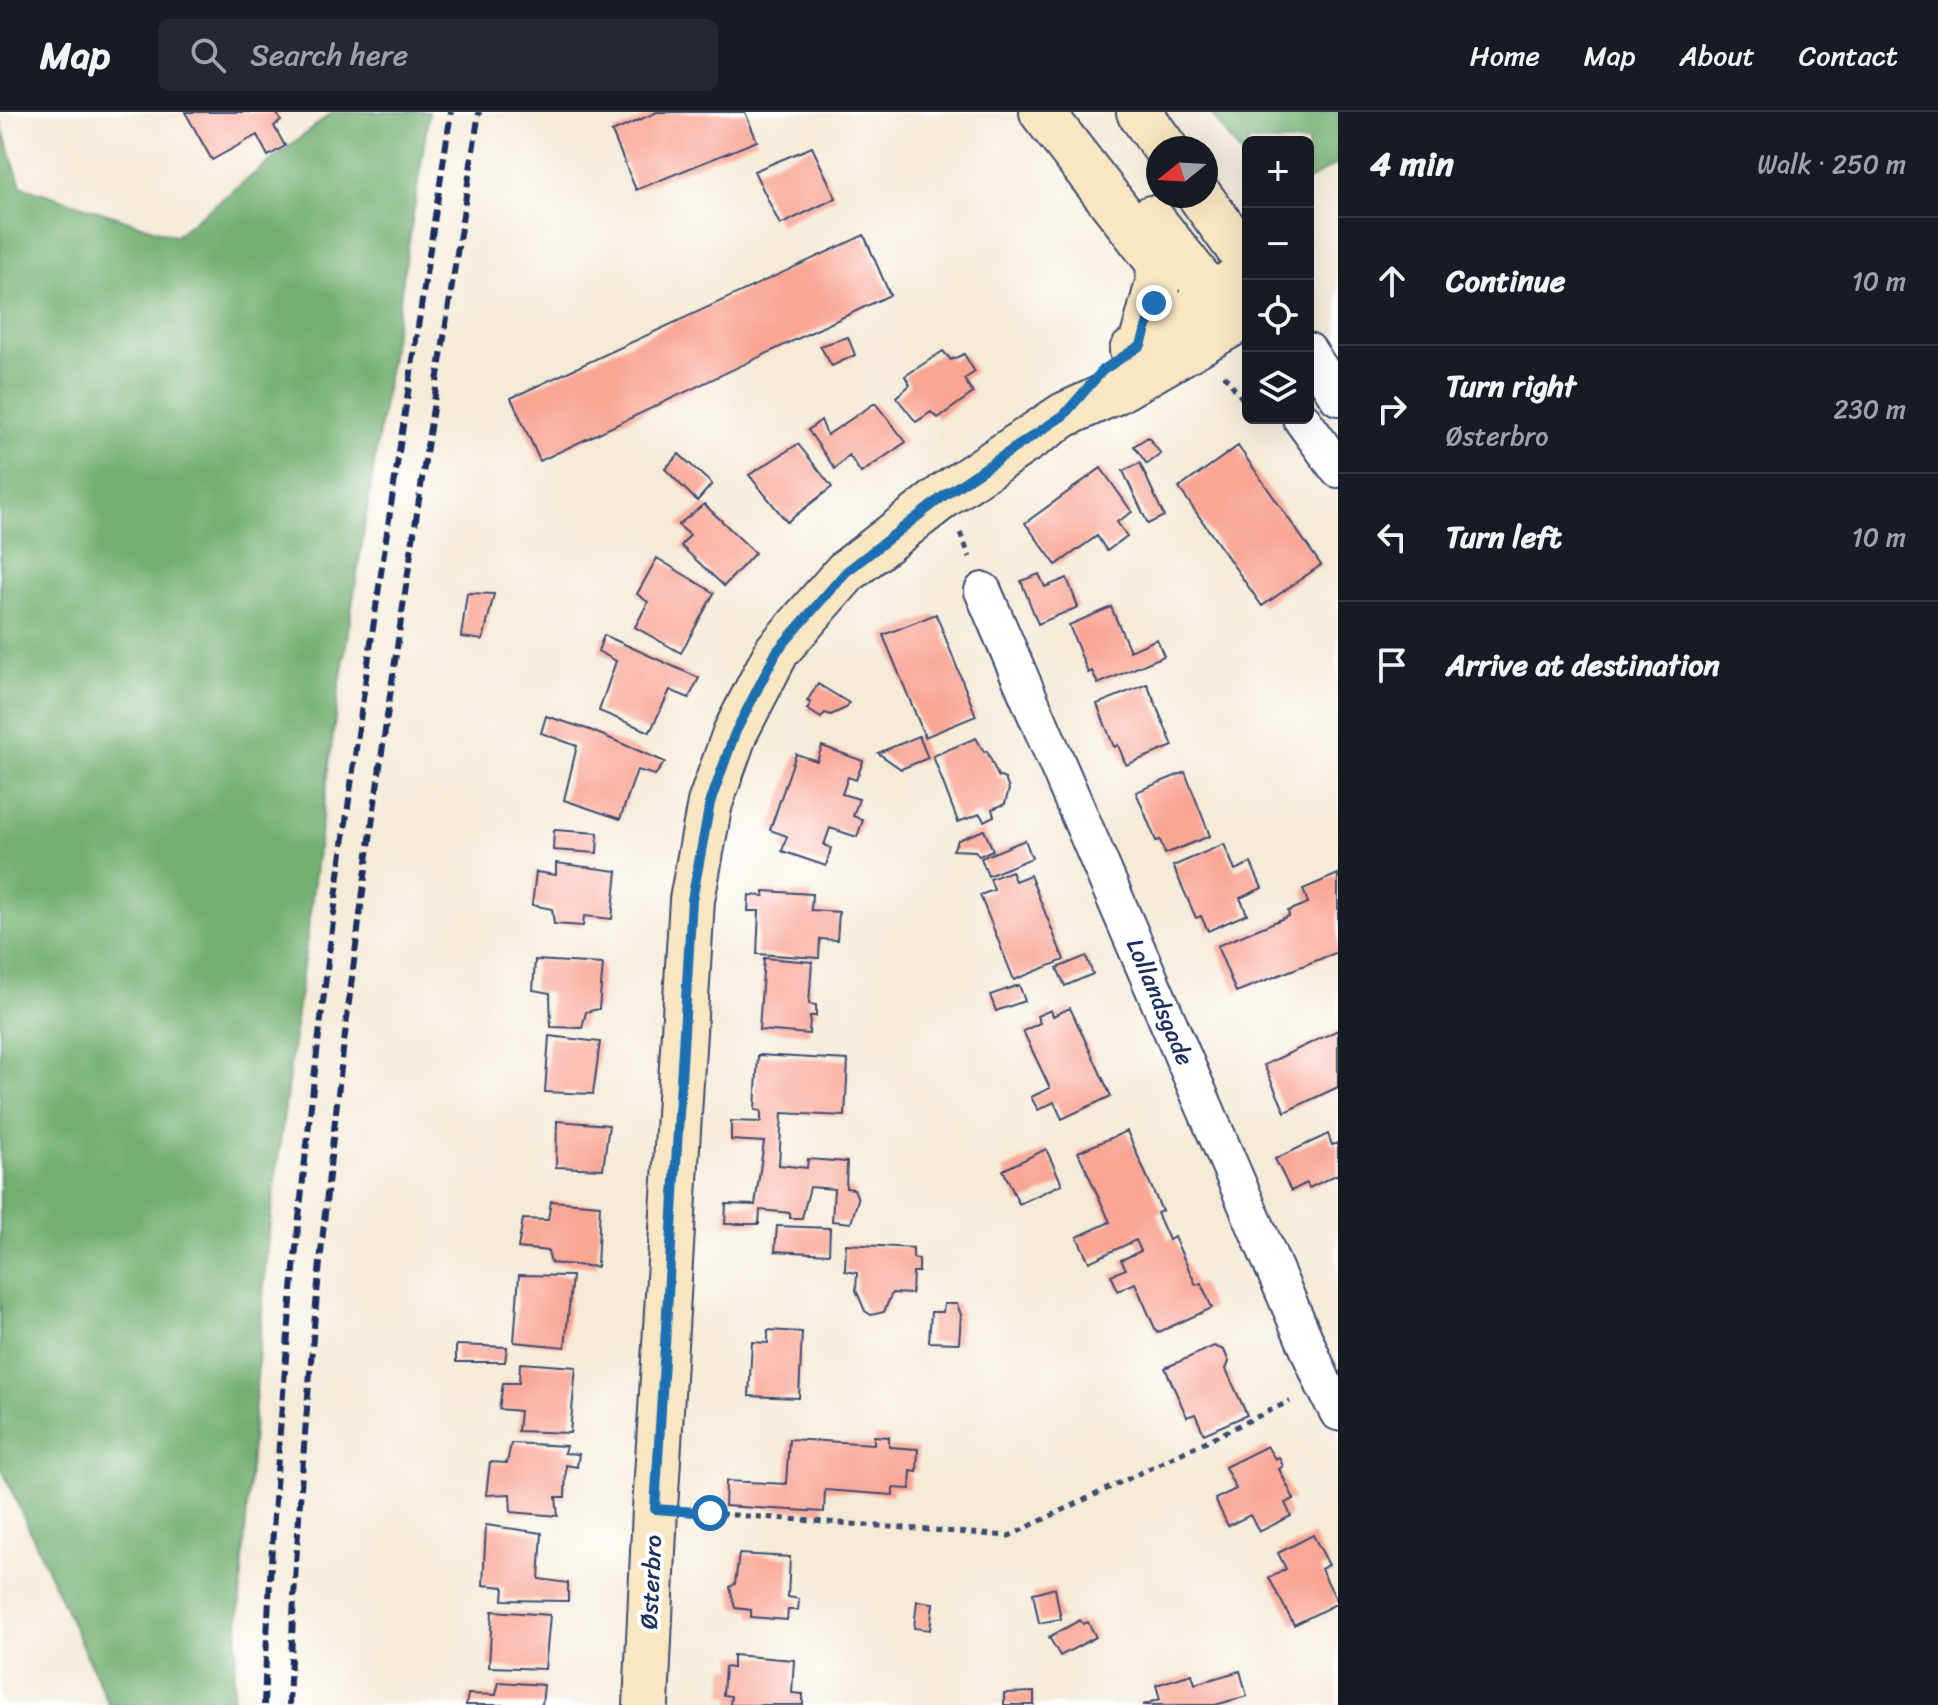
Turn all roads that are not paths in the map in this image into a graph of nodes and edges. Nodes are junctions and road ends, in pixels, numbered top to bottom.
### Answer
1 (1042, 112) edge
2 (1067, 112) edge
3 (1139, 112) edge
4 (1156, 136) edge
5 (1209, 208) edge
6 (1242, 254) edge
7 (1246, 280) edge
8 (1235, 318) edge
9 (1141, 345) junction
10 (1309, 352) edge
11 (1338, 397) edge
12 (1064, 415) junction
13 (1305, 424) edge
14 (1338, 469) edge
15 (983, 591) road end
16 (1331, 1398) edge
17 (646, 1705) edge

1 - 9 street
2 - 8 street
3 - 4 street
5 - 6 street
7 - 8 street, Østerbro
8 - 9 street, Østerbro
8 - 12 street, Østerbro
9 - 12 street, Østerbro
10 - 11 street
12 - 17 street, Østerbro
13 - 14 street
15 - 16 street, Lollandsgade

